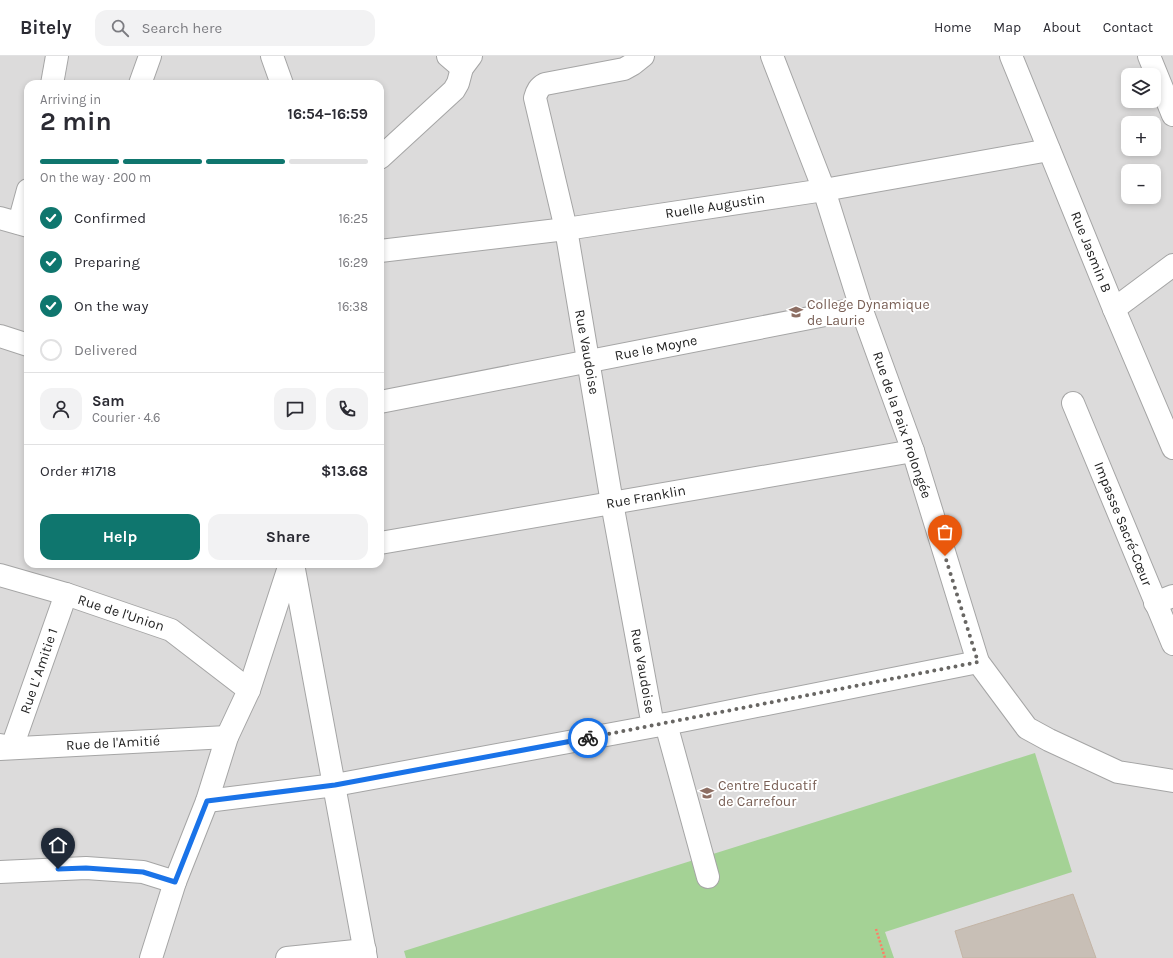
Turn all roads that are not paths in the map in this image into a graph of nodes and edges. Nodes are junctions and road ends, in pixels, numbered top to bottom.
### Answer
1 (57, 56) edge
2 (150, 56) edge
3 (272, 56) edge
4 (643, 56) edge
5 (772, 56) edge
6 (1011, 56) edge
7 (1149, 56) edge
8 (460, 60) edge
9 (53, 80) edge
10 (141, 80) edge
11 (281, 80) edge
12 (1173, 115) edge
13 (1049, 150) junction
14 (384, 154) edge
15 (824, 190) junction
16 (24, 201) edge
17 (16, 222) edge
18 (566, 229) junction
19 (384, 251) edge
20 (1173, 265) edge
21 (861, 308) junction
22 (1114, 309) junction
23 (0, 336) edge
24 (24, 344) edge
25 (588, 361) junction
26 (384, 401) edge
27 (1073, 404) dead end
28 (1173, 448) edge
29 (913, 451) junction
30 (612, 503) junction
31 (384, 542) edge
32 (291, 568) edge
33 (293, 568) edge
34 (0, 574) edge
35 (66, 594) junction
36 (1164, 599) edge
37 (1173, 644) edge
38 (978, 662) junction
39 (249, 690) junction
40 (659, 725) junction
41 (227, 737) junction
42 (4, 747) edge
43 (1173, 781) edge
44 (335, 785) junction
45 (207, 801) junction
46 (0, 872) edge
47 (708, 877) dead end
48 (175, 882) junction
49 (366, 954) edge
50 (150, 958) edge
51 (287, 958) edge

1 - 9 street
2 - 10 street
3 - 11 street
4 - 18 street, Rue Vaudoise
5 - 15 street, Rue de la Paix Prolongée
6 - 13 street, Rue Jasmin B
7 - 12 street
8 - 14 street
13 - 15 street, Ruelle Augustin
13 - 22 street, Rue Jasmin B
15 - 18 street, Ruelle Augustin
15 - 21 street, Rue de la Paix Prolongée
16 - 17 street
18 - 19 street, Ruelle Augustin
18 - 25 street, Rue Vaudoise
20 - 22 street
21 - 25 street, Rue le Moyne
21 - 29 street, Rue de la Paix Prolongée
22 - 28 street, Rue Jasmin B
23 - 24 street
25 - 26 street, Rue le Moyne
25 - 30 street, Rue Vaudoise
27 - 36 street, Impasse Sacré-Cœur
29 - 30 street, Rue Franklin
29 - 38 street, Rue de la Paix Prolongée
30 - 31 street, Rue Franklin
30 - 40 street, Rue Vaudoise
32 - 39 street
33 - 44 street
34 - 35 street, Rue de l'Union
35 - 39 street, Rue de l'Union
35 - 42 street, Rue L' Amitie 1
36 - 37 street, Impasse Sacré-Cœur
38 - 40 street
38 - 43 street, Rue de la Paix Prolongée
39 - 41 street
40 - 44 street
40 - 47 street, Rue Vaudoise
41 - 42 street, Rue de l'Amitié
41 - 45 street
44 - 45 street
44 - 49 street
45 - 48 street
46 - 48 street
48 - 50 street
49 - 51 street

